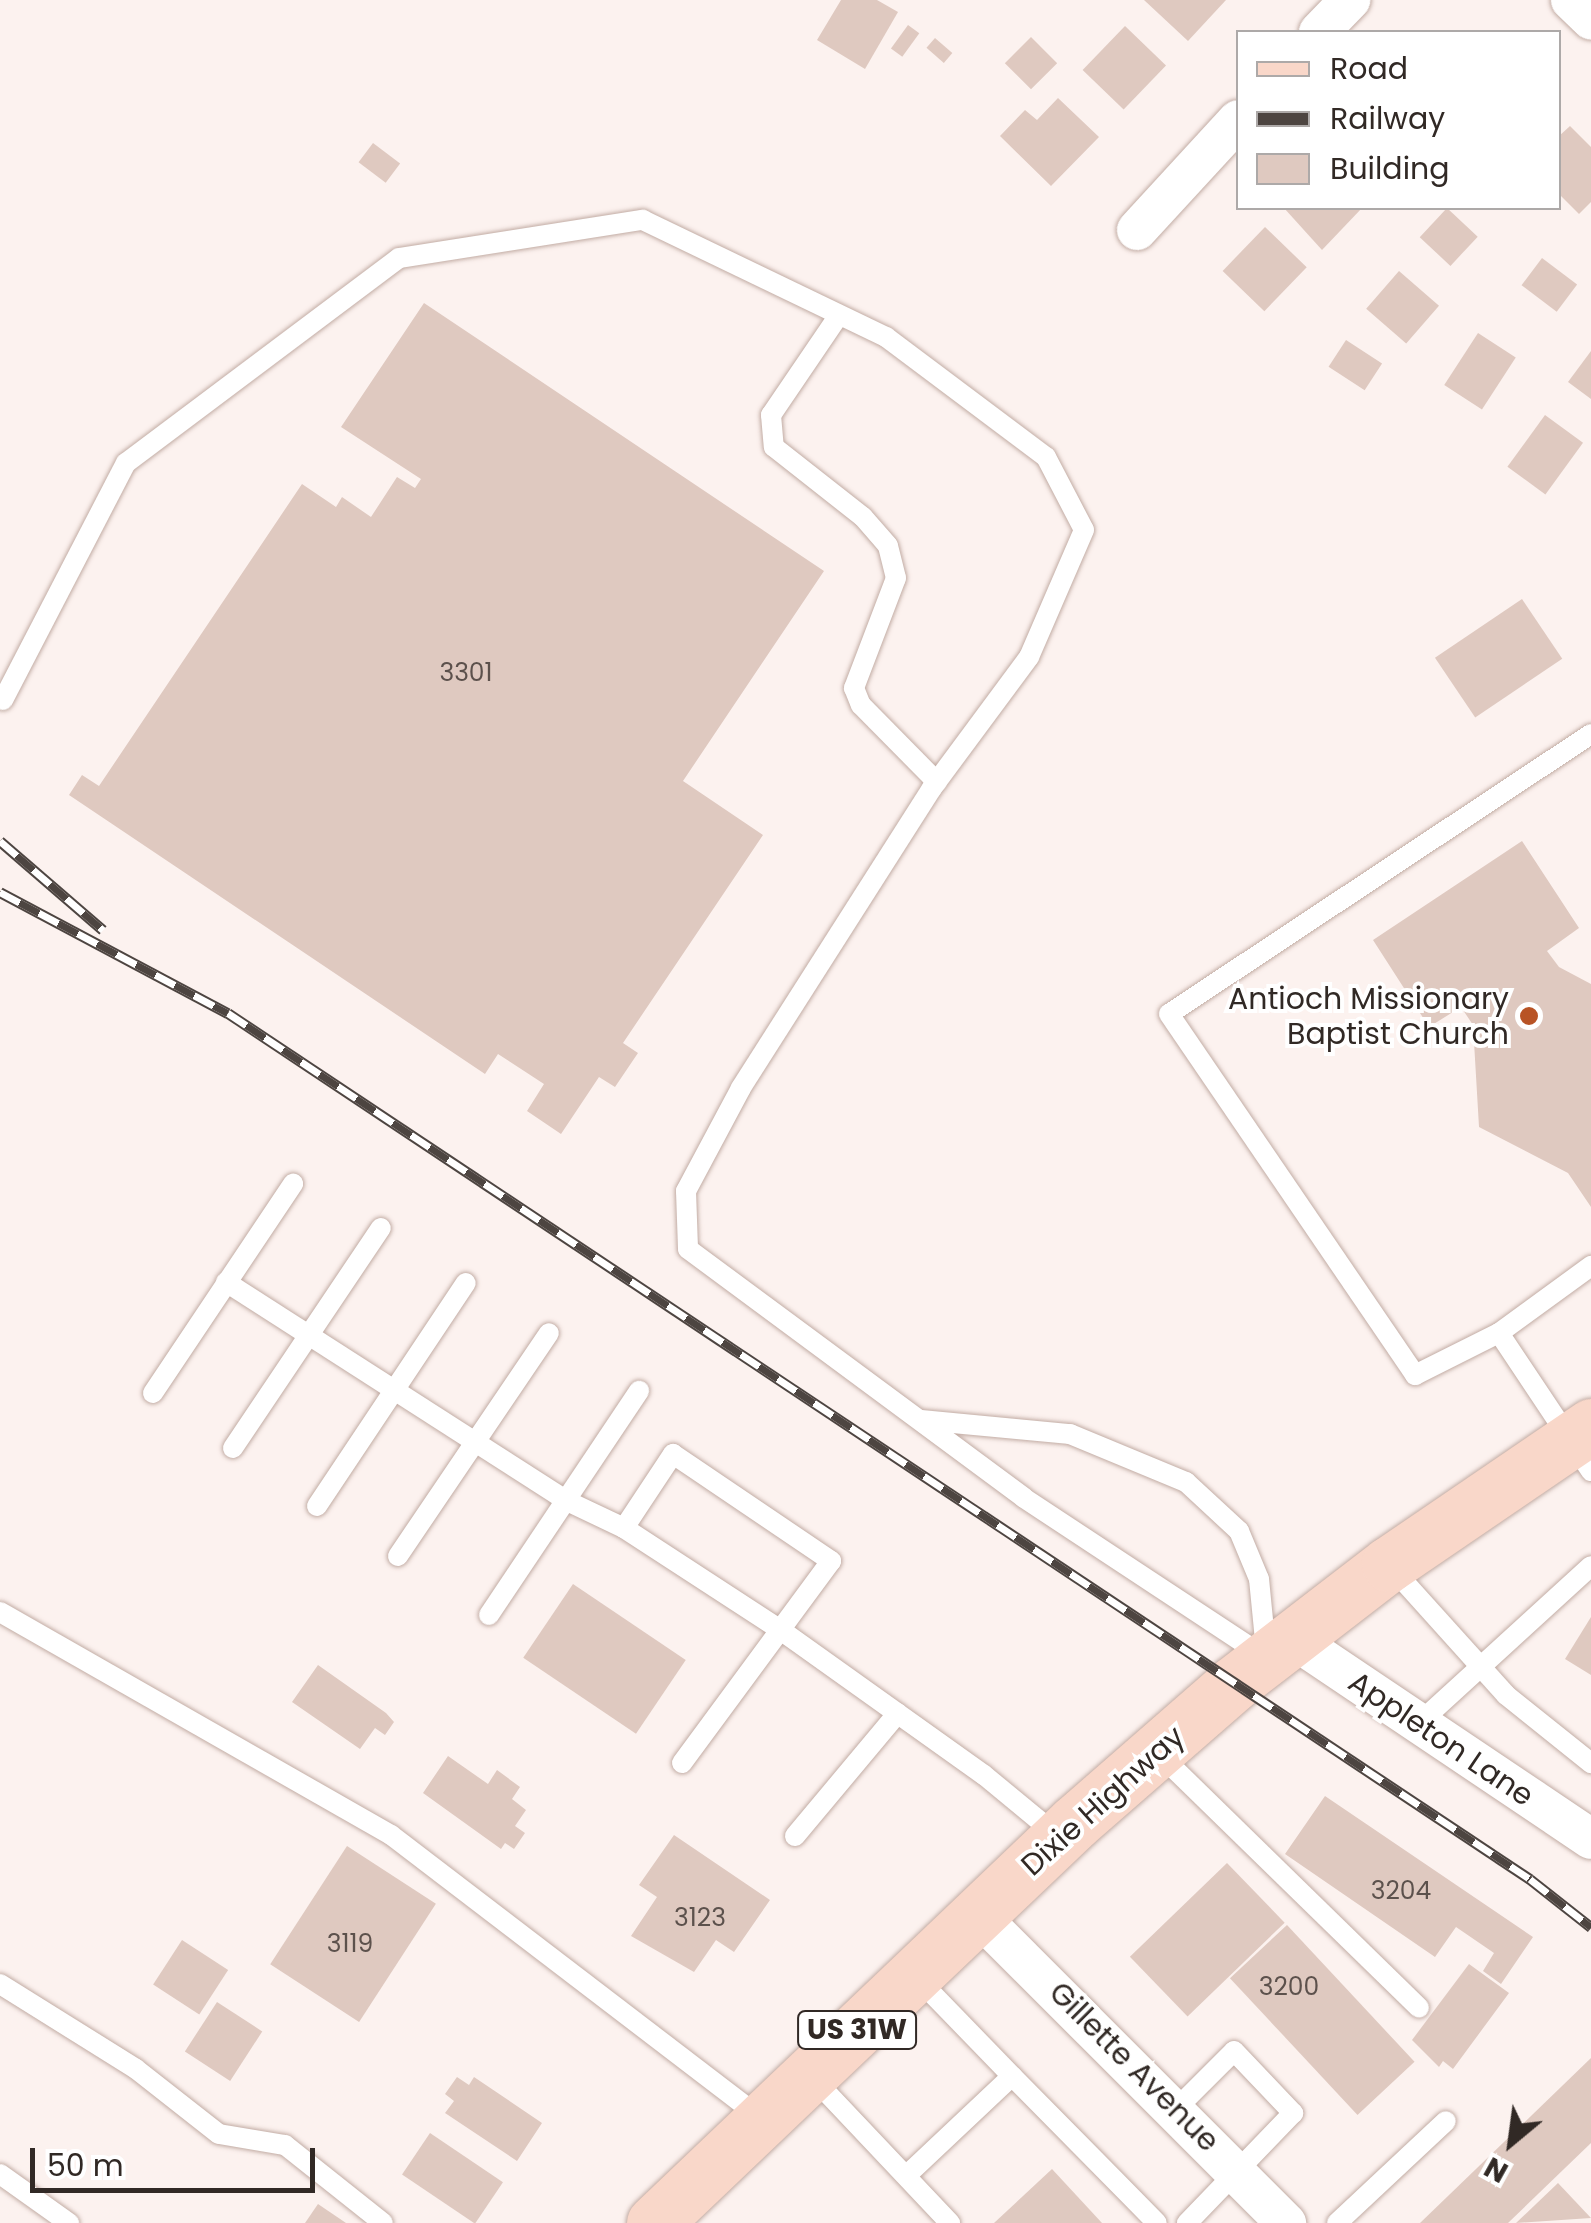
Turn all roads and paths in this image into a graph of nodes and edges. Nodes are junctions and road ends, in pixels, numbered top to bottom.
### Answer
1 (1350, 0) edge
2 (1571, 0) edge
3 (1591, 19) edge
4 (1321, 30) edge
5 (1236, 122) edge
6 (1137, 230) dead end
7 (839, 315) junction
8 (4, 700) dead end
9 (1591, 734) edge
10 (937, 782) junction
11 (293, 1184) dead end
12 (381, 1228) dead end
13 (1591, 1266) edge
14 (226, 1282) junction
15 (466, 1283) dead end
16 (549, 1333) dead end
17 (1499, 1333) junction
18 (309, 1335) junction
19 (393, 1390) junction
20 (639, 1391) dead end
21 (153, 1393) dead end
22 (919, 1420) junction
23 (474, 1442) junction
24 (1583, 1446) edge
25 (233, 1448) dead end
26 (565, 1500) junction
27 (316, 1506) dead end
28 (624, 1528) junction
29 (398, 1556) dead end
30 (1389, 1564) junction
31 (1591, 1566) edge
32 (0, 1612) edge
33 (489, 1615) dead end
34 (782, 1631) junction
35 (1279, 1648) junction
36 (1482, 1669) junction
37 (898, 1714) junction
38 (1418, 1724) junction
39 (1156, 1751) junction
40 (1591, 1762) edge
41 (682, 1763) dead end
42 (794, 1836) dead end
43 (1060, 1838) junction
44 (1591, 1839) edge
45 (978, 1915) junction
46 (914, 1974) junction
47 (0, 1984) edge
48 (1418, 2008) dead end
49 (810, 2076) junction
50 (1012, 2076) junction
51 (1175, 2110) junction
52 (764, 2119) junction
53 (1446, 2121) dead end
54 (1238, 2172) junction
55 (0, 2174) edge
56 (907, 2175) junction
57 (68, 2223) edge
58 (383, 2223) edge
59 (654, 2223) edge
60 (950, 2223) edge
61 (1158, 2223) edge
62 (1187, 2223) edge
63 (1286, 2223) edge
64 (1338, 2223) edge

1 - 4 street
2 - 3 street
5 - 6 street
7 - 8 lane
7 - 10 lane
7 - 10 lane
9 - 17 lane
10 - 22 lane
11 - 14 lane
12 - 18 lane
13 - 17 lane
14 - 18 lane
14 - 21 lane
15 - 19 lane
16 - 23 lane
17 - 24 lane
18 - 19 lane
18 - 25 lane
19 - 23 lane
19 - 27 lane
20 - 26 lane
22 - 35 lane
22 - 35 lane
23 - 26 lane
23 - 29 lane
24 - 30 main road, Dixie Highway / US 31W
26 - 28 lane
26 - 33 lane
28 - 34 lane
28 - 34 lane
30 - 35 main road, Dixie Highway / US 31W
30 - 36 lane
31 - 36 lane
32 - 52 lane
34 - 37 lane
34 - 41 lane
35 - 38 street, Appleton Lane
35 - 39 main road, Dixie Highway / US 31W
36 - 38 lane
36 - 40 lane
37 - 42 lane
37 - 43 lane
38 - 44 street, Appleton Lane
39 - 43 main road, Dixie Highway / US 31W
39 - 48 lane
43 - 45 main road, Dixie Highway / US 31W
45 - 46 main road, Dixie Highway / US 31W
45 - 51 street, Gillette Avenue
46 - 49 main road, Dixie Highway / US 31W
46 - 50 lane
47 - 58 lane
49 - 52 main road, Dixie Highway / US 31W
49 - 56 lane
50 - 56 lane
50 - 61 lane
51 - 54 street, Gillette Avenue
51 - 54 lane
52 - 59 main road, Dixie Highway / US 31W
53 - 64 lane
54 - 62 lane
54 - 63 street, Gillette Avenue
55 - 57 lane
56 - 60 lane

